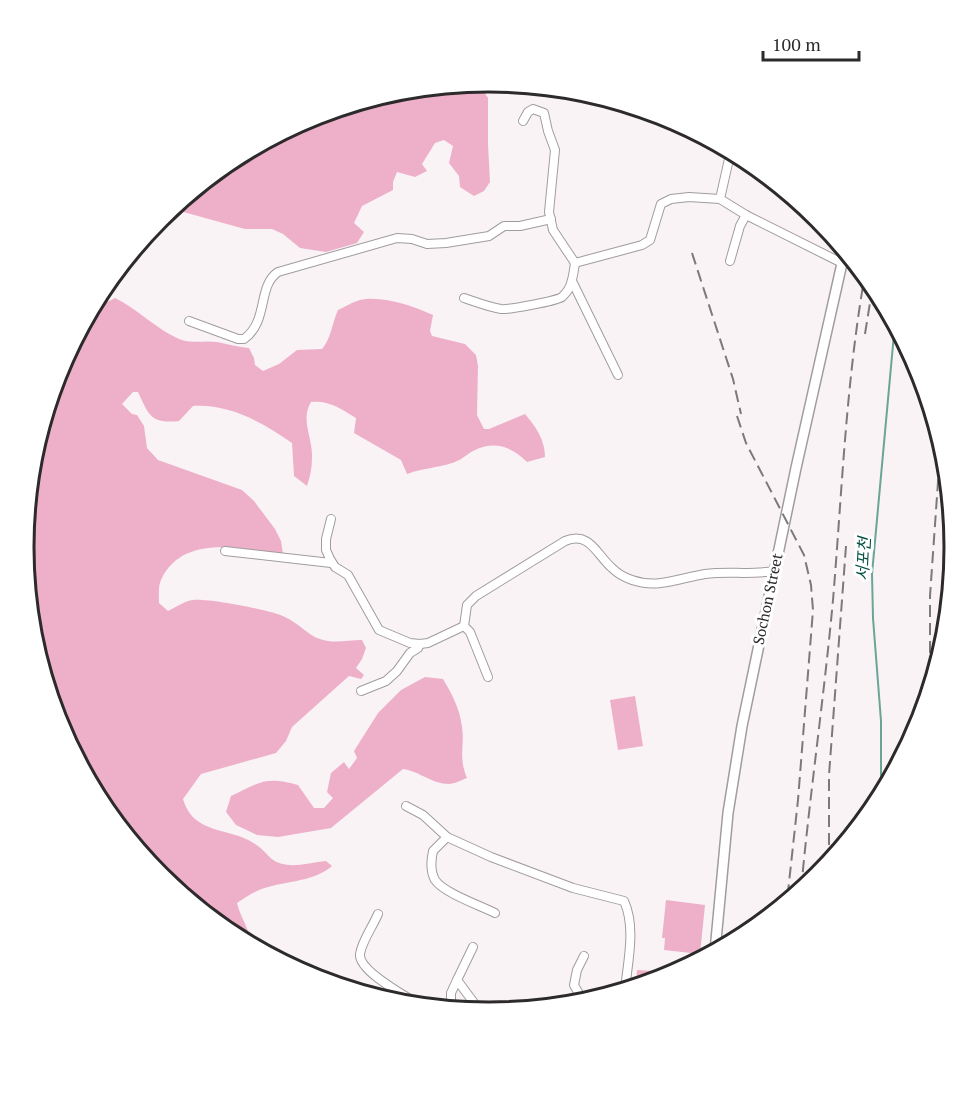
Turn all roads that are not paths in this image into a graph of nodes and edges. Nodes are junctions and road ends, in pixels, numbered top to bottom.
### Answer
1 (523, 122) dead end
2 (728, 159) edge
3 (720, 199) junction
4 (746, 215) junction
5 (551, 219) junction
6 (730, 261) dead end
7 (575, 263) junction
8 (842, 263) joint
9 (572, 281) junction
10 (464, 298) dead end
11 (189, 321) dead end
12 (618, 375) dead end
13 (330, 519) dead end
14 (225, 551) dead end
15 (331, 563) junction
16 (774, 571) junction
17 (464, 626) junction
18 (420, 644) junction
19 (488, 676) dead end
20 (361, 691) dead end
21 (406, 806) dead end
22 (447, 837) junction
23 (495, 913) dead end
24 (378, 914) dead end
25 (716, 942) edge
26 (473, 946) dead end
27 (584, 956) dead end
28 (457, 980) junction
29 (626, 980) edge
30 (403, 993) edge
31 (579, 993) edge
32 (451, 1000) edge
33 (473, 1001) edge

1 - 5 street
2 - 3 street
3 - 4 street
3 - 7 street
4 - 6 street
4 - 8 street
5 - 7 street
5 - 11 street
7 - 9 street
8 - 16 main road, Sochon Street
9 - 10 street
9 - 12 street
13 - 15 street
14 - 15 street
15 - 18 street
16 - 17 street
16 - 25 main road, Sochon Street
17 - 18 street
17 - 19 street
18 - 20 street
21 - 22 street
22 - 23 street
22 - 29 street
24 - 30 street
26 - 28 street
27 - 31 street
28 - 32 street
28 - 33 street

